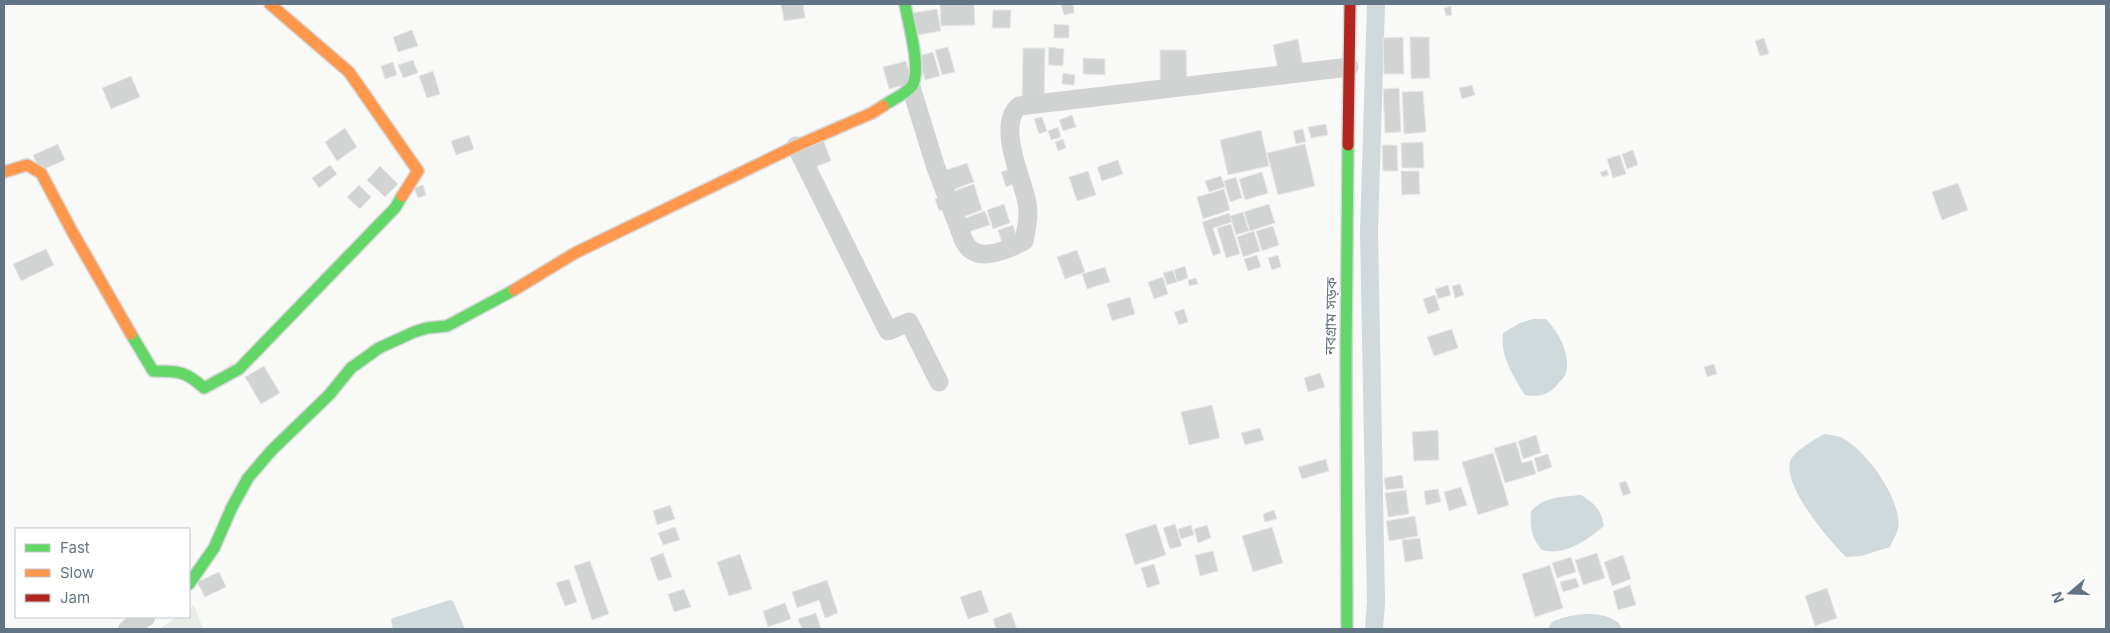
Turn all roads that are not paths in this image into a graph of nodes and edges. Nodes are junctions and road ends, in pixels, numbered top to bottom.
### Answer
1 (270, 4) edge
2 (905, 4) edge
3 (1350, 4) edge
4 (1349, 67) junction
5 (911, 87) junction
6 (796, 146) junction
7 (4, 172) edge
8 (939, 382) dead end
9 (190, 583) edge
10 (144, 618) edge
11 (128, 629) edge
12 (1347, 629) edge

1 - 7 street
2 - 5 street
3 - 4 street, নবগ্রাম সড়ক
4 - 5 street
4 - 12 street, নবগ্রাম সড়ক
5 - 6 street
6 - 8 street
6 - 9 street
10 - 11 street

